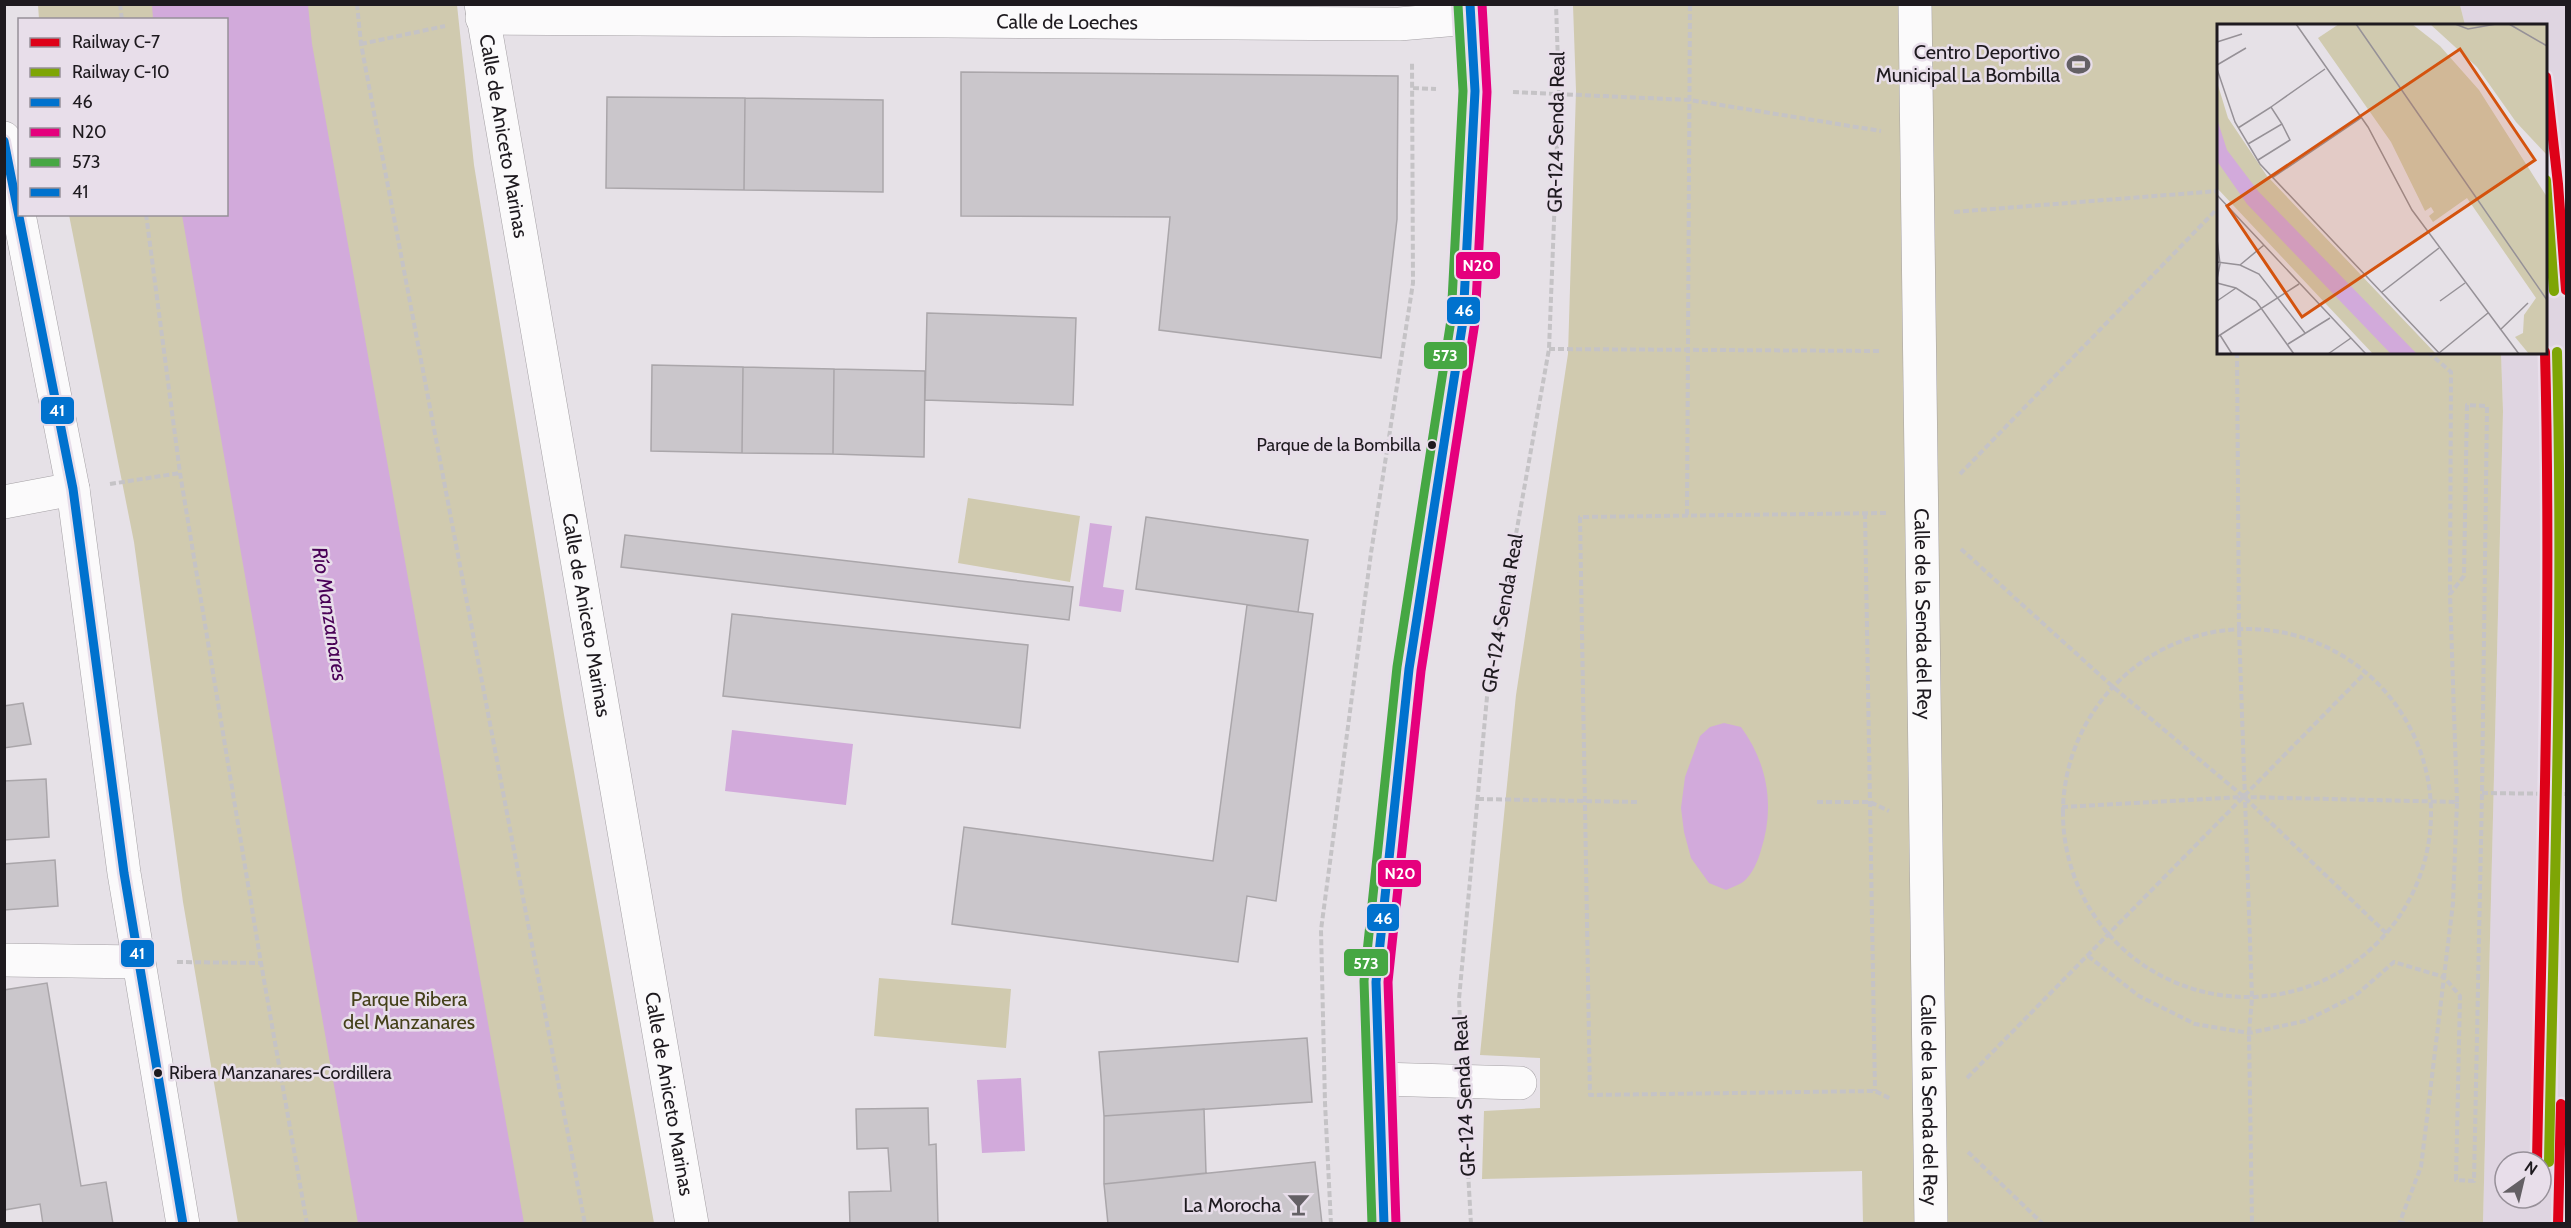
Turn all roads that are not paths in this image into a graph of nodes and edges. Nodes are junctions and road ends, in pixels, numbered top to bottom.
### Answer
1 (1915, 4) edge
2 (482, 11) edge
3 (1470, 11) edge
4 (4, 138) edge
5 (18, 209) edge
6 (19, 216) edge
7 (73, 489) junction
8 (4, 502) edge
9 (4, 960) edge
10 (140, 962) junction
11 (1379, 1079) junction
12 (1520, 1083) dead end
13 (183, 1224) edge
14 (692, 1224) edge
15 (1384, 1224) edge
16 (1931, 1224) edge

1 - 16 street, Calle de la Senda del Rey
2 - 3 street, Calle de Loeches
2 - 14 street, Calle de Aniceto Marinas
3 - 11 street
4 - 5 street
6 - 7 street
7 - 8 street
7 - 10 street
9 - 10 street
10 - 13 street
11 - 12 street
11 - 15 street

